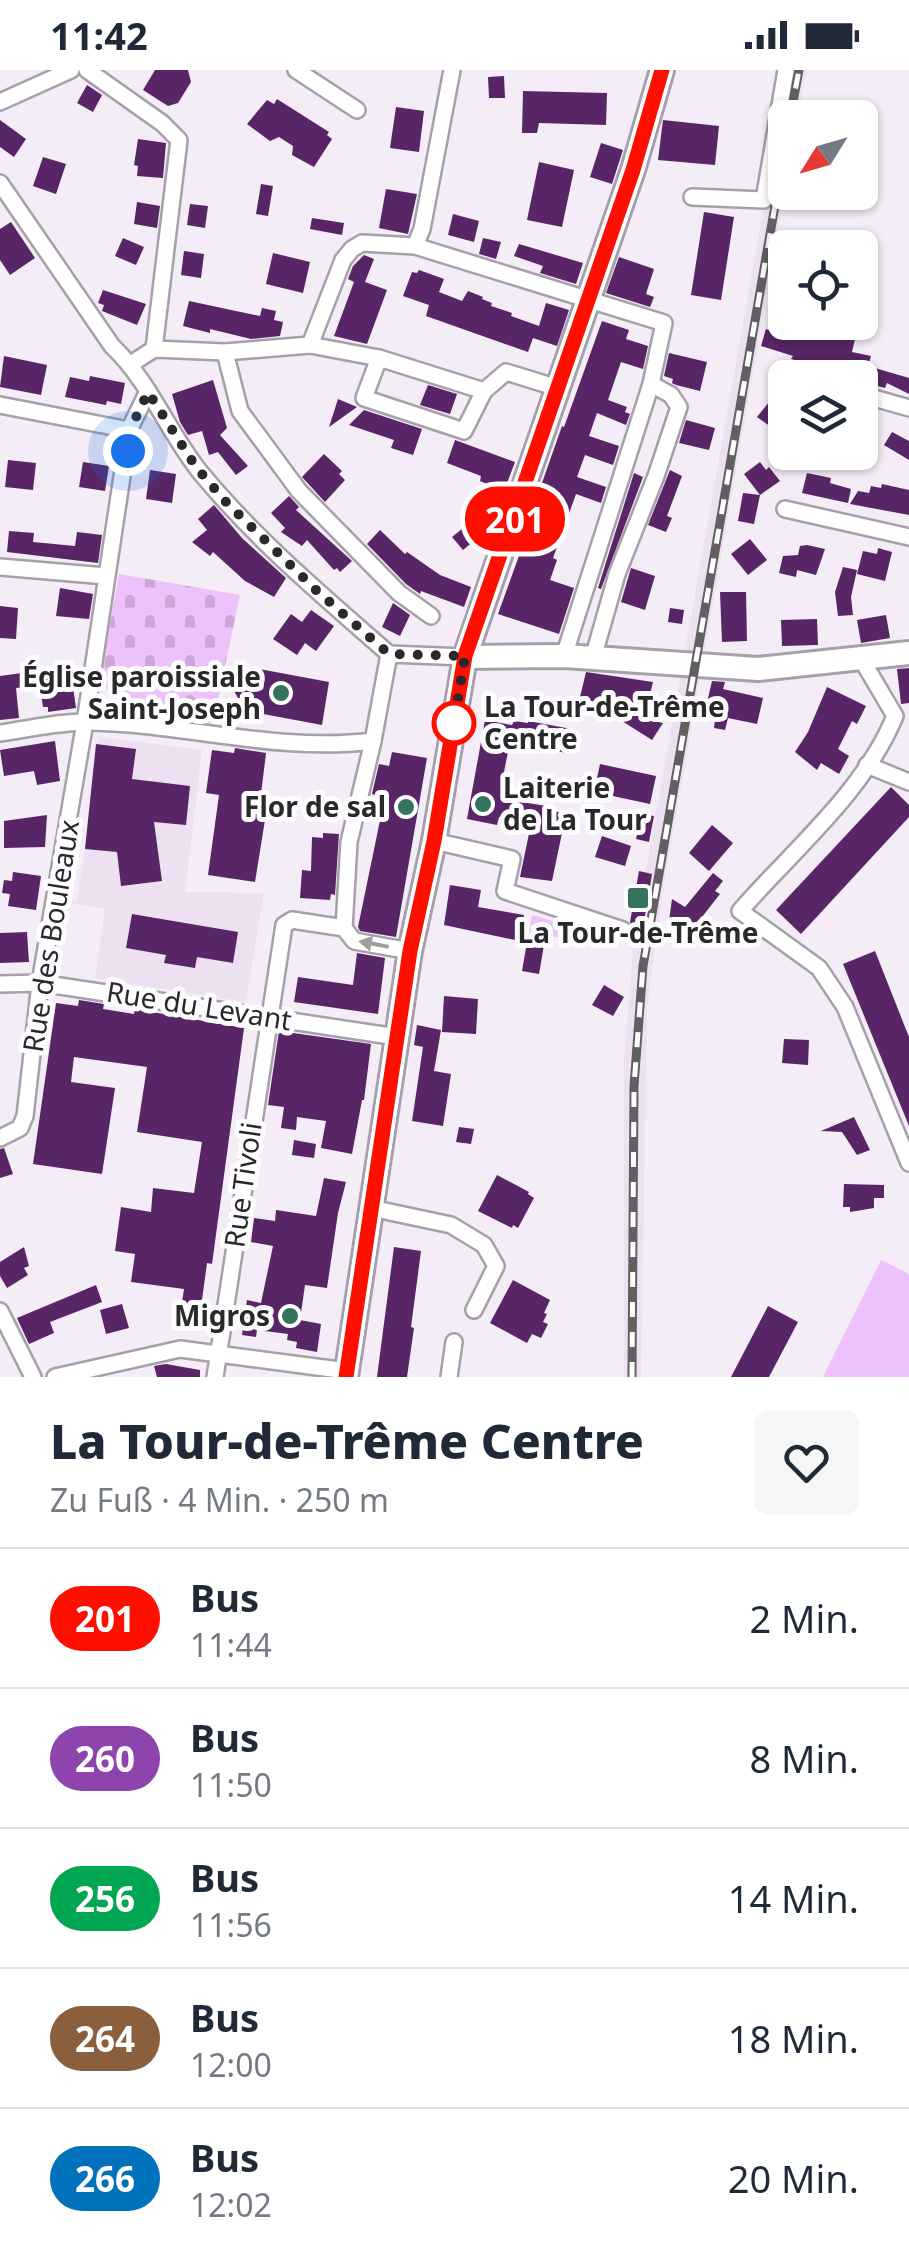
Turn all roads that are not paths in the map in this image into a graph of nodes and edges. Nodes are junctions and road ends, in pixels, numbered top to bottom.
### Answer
1 (70, 70) edge
2 (88, 70) edge
3 (296, 70) edge
4 (452, 70) edge
5 (662, 70) edge
6 (786, 70) edge
7 (0, 102) edge
8 (357, 110) dead end
9 (0, 183) edge
10 (692, 197) dead end
11 (416, 246) junction
12 (589, 299) junction
13 (310, 345) junction
14 (154, 349) junction
15 (226, 352) junction
16 (379, 358) junction
17 (131, 364) junction
18 (651, 384) junction
19 (558, 388) junction
20 (148, 392) junction
21 (484, 392) junction
22 (878, 399) edge
23 (0, 405) edge
24 (909, 408) edge
25 (130, 430) junction
26 (784, 509) dead end
27 (909, 537) edge
28 (0, 567) edge
29 (106, 576) junction
30 (431, 616) dead end
31 (909, 653) edge
32 (389, 654) junction
33 (465, 656) junction
34 (564, 656) junction
35 (594, 658) junction
36 (862, 660) junction
37 (902, 716) edge
38 (85, 722) junction
39 (0, 734) edge
40 (373, 741) junction
41 (867, 764) junction
42 (909, 782) edge
43 (434, 841) junction
44 (344, 928) junction
45 (623, 930) dead end
46 (410, 951) junction
47 (40, 983) junction
48 (0, 984) edge
49 (268, 1016) junction
50 (397, 1037) junction
51 (0, 1138) edge
52 (909, 1163) edge
53 (371, 1208) junction
54 (474, 1310) dead end
55 (0, 1312) edge
56 (454, 1342) dead end
57 (219, 1354) junction
58 (346, 1374) edge
59 (33, 1377) edge
60 (56, 1377) edge
61 (216, 1377) edge
62 (448, 1377) edge

1 - 7 street
2 - 14 street
3 - 8 street
4 - 11 street
5 - 12 main road
6 - 10 street
9 - 17 street
11 - 12 street
11 - 13 street
12 - 18 street
12 - 19 main road
13 - 15 street
13 - 16 street
14 - 15 street
14 - 17 street
15 - 30 street
16 - 21 street
16 - 21 street
17 - 20 street
18 - 34 street
18 - 35 street
19 - 21 street
19 - 33 main road
20 - 25 street, Rue des Bouleaux
20 - 32 street
22 - 24 street
23 - 25 street
25 - 29 street, Rue des Bouleaux
26 - 27 street
28 - 29 street
29 - 38 street, Rue des Bouleaux
31 - 36 main road
32 - 33 street
32 - 40 street
33 - 34 main road
33 - 43 main road
34 - 35 main road
35 - 36 main road
36 - 37 street
37 - 41 street
38 - 39 street
38 - 40 street
38 - 47 street, Rue des Bouleaux
40 - 44 street
41 - 42 street
41 - 52 street
43 - 45 street
43 - 46 main road
46 -> 44 street
44 - 49 street, Rue Tivoli
46 - 50 main road
47 - 48 street, Rue du Levant
47 - 49 street, Rue du Levant
47 - 51 street, Rue des Bouleaux
49 - 50 street, Rue du Levant
49 - 57 street, Rue Tivoli
50 - 53 main road
53 - 54 street
53 - 58 main road
55 - 59 street
56 - 62 street
57 - 58 street
57 - 60 street
57 - 61 street, Rue Tivoli

